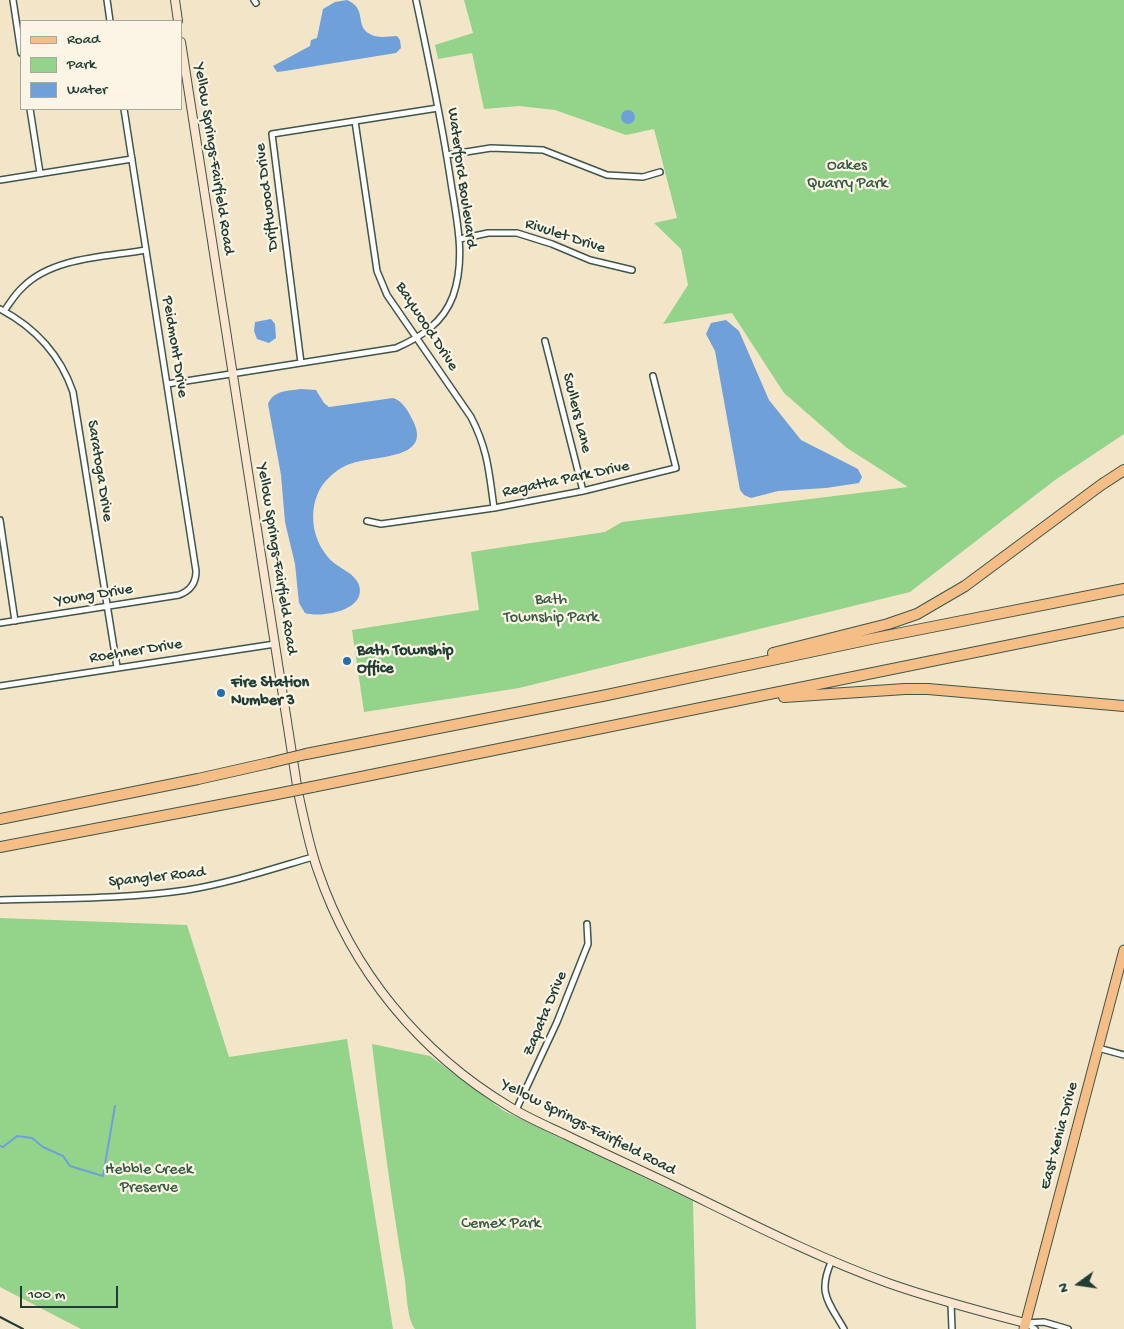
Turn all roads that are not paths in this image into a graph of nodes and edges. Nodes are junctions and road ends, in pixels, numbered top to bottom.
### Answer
1 (13, 0) edge
2 (107, 0) edge
3 (175, 0) edge
4 (416, 0) edge
5 (110, 20) edge
6 (178, 20) edge
7 (20, 46) edge
8 (182, 48) edge
9 (438, 108) junction
10 (30, 110) edge
11 (124, 110) edge
12 (355, 121) junction
13 (447, 155) junction
14 (132, 159) junction
15 (660, 172) dead end
16 (40, 173) junction
17 (0, 180) edge
18 (460, 239) junction
19 (146, 250) junction
20 (632, 270) dead end
21 (2, 310) edge
22 (417, 339) junction
23 (544, 341) dead end
24 (301, 363) junction
25 (232, 373) junction
26 (653, 376) dead end
27 (167, 384) junction
28 (1124, 470) edge
29 (583, 491) junction
30 (494, 508) junction
31 (0, 520) edge
32 (367, 521) dead end
33 (190, 589) joint
34 (1124, 589) edge
35 (107, 606) junction
36 (16, 621) junction
37 (1124, 622) edge
38 (0, 623) edge
39 (275, 644) junction
40 (117, 667) junction
41 (0, 686) edge
42 (607, 695) junction
43 (1124, 706) edge
44 (707, 708) junction
45 (0, 819) edge
46 (0, 847) edge
47 (313, 857) junction
48 (0, 900) edge
49 (587, 924) dead end
50 (1124, 950) edge
51 (1098, 1048) junction
52 (1124, 1055) edge
53 (516, 1110) junction
54 (832, 1260) junction
55 (950, 1304) junction
56 (1025, 1326) edge
57 (844, 1329) edge
58 (952, 1329) edge
59 (1035, 1329) edge
60 (1068, 1329) edge

1 - 7 street
2 - 5 street
3 - 6 main road
4 - 9 street, Waterford Boulevard
8 - 25 main road, Yellow Springs-Fairfield Road
9 - 12 street, Driftwood Drive
9 - 13 street, Waterford Boulevard
10 - 16 street
11 - 14 street, Peidmont Drive
12 - 22 street, Baywood Drive
12 - 24 street, Driftwood Drive
13 - 15 street
13 - 18 street, Waterford Boulevard
14 - 16 street
14 - 19 street, Peidmont Drive
16 - 17 street
18 - 20 street, Rivulet Drive
18 - 22 street, Waterford Boulevard
19 - 21 street
19 - 27 street, Peidmont Drive
21 - 35 street, Saratoga Drive
22 - 24 street, Waterford Boulevard
22 - 30 street, Baywood Drive
23 - 29 street, Scullers Lane
24 - 25 street, Waterford Boulevard
25 - 27 street, Waterford Boulevard
25 - 39 main road, Yellow Springs-Fairfield Road
26 - 29 street, Regatta Park Drive
27 - 33 street, Peidmont Drive
28 - 42 highway
29 - 30 street, Regatta Park Drive
30 - 32 street, Regatta Park Drive
31 - 36 street
33 - 35 street, Young Drive
34 - 42 highway
35 - 36 street, Young Drive
35 - 40 street, Saratoga Drive
36 - 38 street, Young Drive
37 - 44 highway
39 - 40 street, Roehner Drive
39 - 47 main road, Yellow Springs-Fairfield Road
40 - 41 street, Roehner Drive
42 - 45 highway, bridge
43 - 44 highway
44 - 46 highway, bridge
47 - 48 street, Spangler Road
47 - 53 main road, Yellow Springs-Fairfield Road
49 - 53 street, Zapata Drive
50 - 51 main road, East Xenia Drive
51 - 52 street
51 - 56 main road, East Xenia Drive
53 - 54 main road, Yellow Springs-Fairfield Road
54 - 55 main road, Yellow Springs-Fairfield Road
54 - 57 street
55 - 56 main road, Yellow Springs-Fairfield Road
55 - 58 street
56 - 59 street
56 - 60 street

